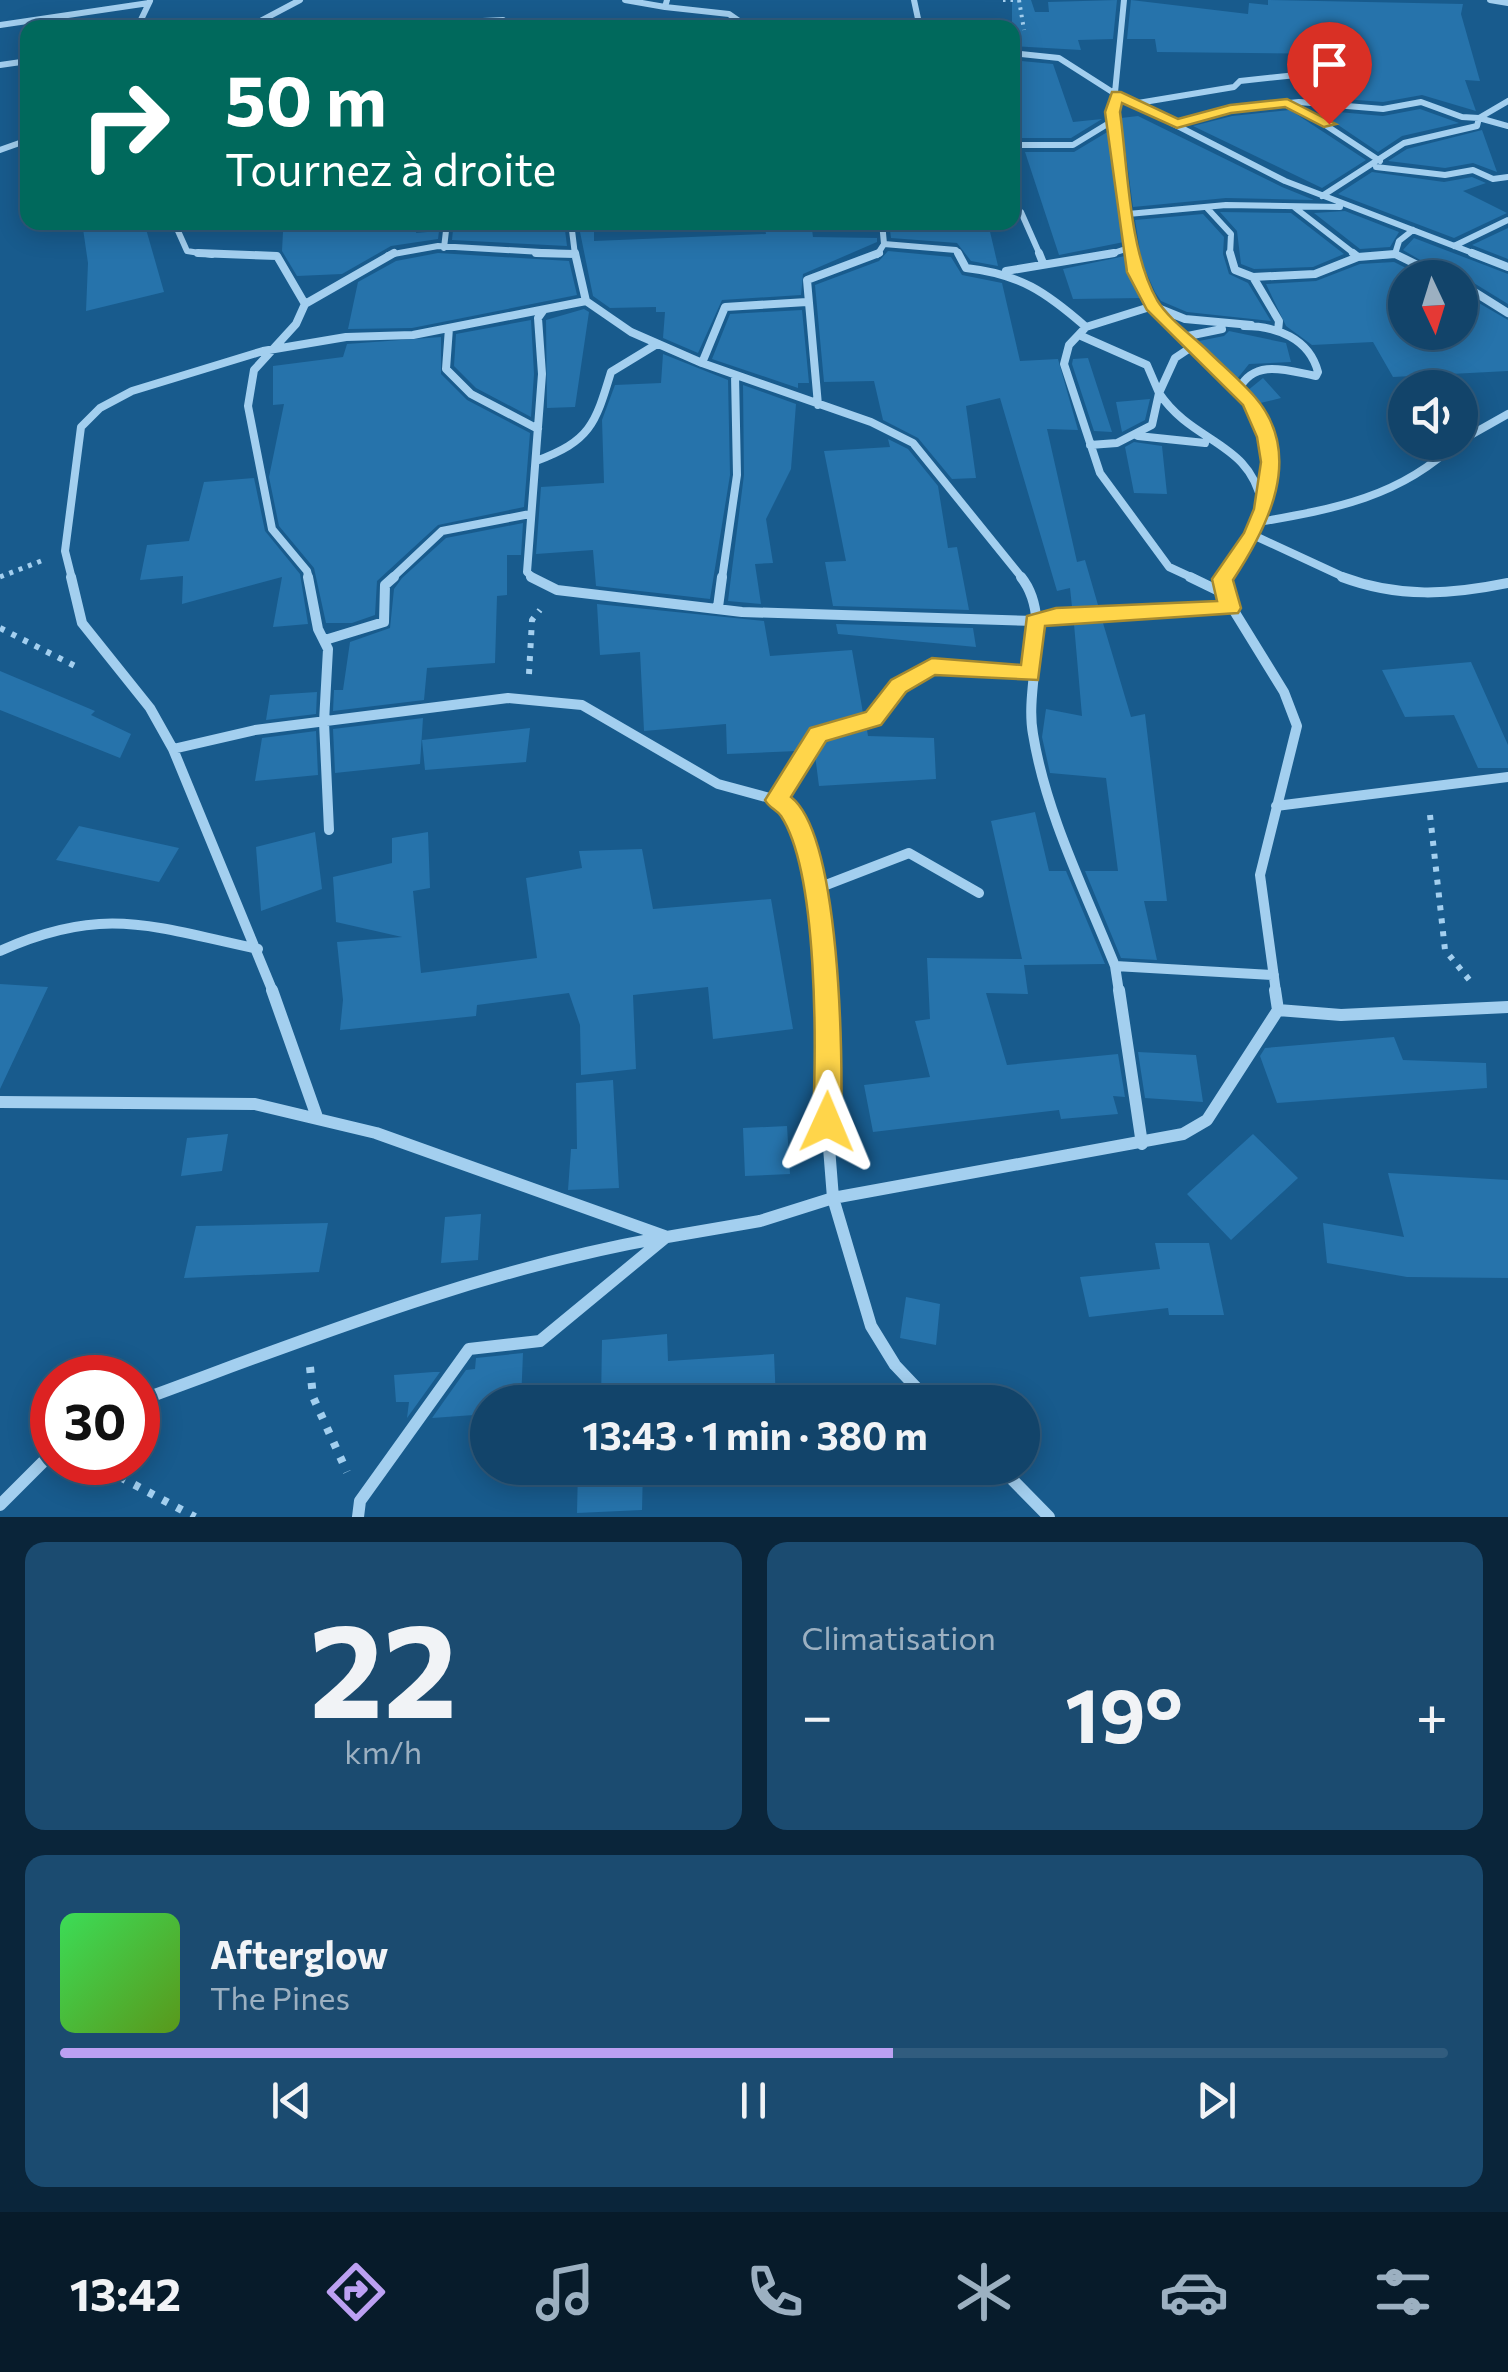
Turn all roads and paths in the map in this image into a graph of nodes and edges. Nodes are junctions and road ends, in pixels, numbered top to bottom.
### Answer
1 (300, 0) edge
2 (625, 0) edge
3 (1004, 0) edge
4 (1016, 0) edge
5 (1124, 0) edge
6 (1490, 0) edge
7 (150, 1) edge
8 (666, 3) edge
9 (1508, 4) edge
10 (36, 20) edge
11 (262, 20) edge
12 (738, 20) edge
13 (1020, 53) edge
14 (1116, 95) junction
15 (1508, 101) edge
16 (1138, 103) junction
17 (1287, 103) junction
18 (1329, 104) junction
19 (1479, 118) junction
20 (1114, 120) junction
21 (1177, 124) junction
22 (1508, 126) edge
23 (1020, 144) edge
24 (1380, 161) junction
25 (1370, 168) junction
26 (1508, 177) edge
27 (1322, 196) junction
28 (1294, 207) junction
29 (1207, 208) junction
30 (1351, 208) junction
31 (1020, 212) edge
32 (1128, 214) junction
33 (1508, 221) edge
34 (178, 230) edge
35 (446, 230) edge
36 (572, 230) edge
37 (883, 230) edge
38 (1413, 230) junction
39 (884, 244) junction
40 (1454, 246) junction
41 (1132, 247) junction
42 (444, 248) junction
43 (574, 254) junction
44 (1395, 254) junction
45 (1358, 257) junction
46 (1407, 260) edge
47 (1043, 263) junction
48 (1508, 267) edge
49 (994, 271) junction
50 (1253, 277) junction
51 (1478, 294) edge
52 (586, 302) junction
53 (807, 302) junction
54 (305, 304) junction
55 (1152, 306) junction
56 (543, 311) junction
57 (1508, 313) edge
58 (1250, 325) junction
59 (449, 328) junction
60 (1082, 331) junction
61 (1278, 331) junction
62 (1183, 338) junction
63 (657, 344) junction
64 (1193, 346) junction
65 (269, 351) junction
66 (702, 364) junction
67 (736, 375) junction
68 (1239, 390) junction
69 (1159, 393) junction
70 (818, 405) junction
71 (1508, 414) edge
72 (538, 428) junction
73 (1478, 431) edge
74 (1137, 436) junction
75 (1211, 444) junction
76 (1090, 446) junction
77 (1440, 460) edge
78 (536, 461) junction
79 (1264, 509) junction
80 (530, 514) junction
81 (1259, 522) junction
82 (1253, 534) junction
83 (65, 552) junction
84 (0, 578) edge
85 (1508, 583) edge
86 (557, 590) junction
87 (1223, 593) junction
88 (718, 606) junction
89 (1231, 608) junction
90 (1035, 621) junction
91 (0, 628) edge
92 (325, 640) junction
93 (86, 672) dead end
94 (1031, 674) junction
95 (527, 698) junction
96 (324, 722) junction
97 (174, 749) junction
98 (1508, 777) edge
99 (1426, 789) junction
100 (777, 800) junction
101 (1276, 806) junction
102 (330, 830) dead end
103 (813, 890) junction
104 (979, 893) dead end
105 (258, 949) junction
106 (0, 952) edge
107 (1115, 966) junction
108 (1274, 976) junction
109 (1491, 1006) junction
110 (1508, 1007) edge
111 (1278, 1010) junction
112 (0, 1102) edge
113 (316, 1117) junction
114 (1142, 1144) junction
115 (834, 1198) junction
116 (667, 1237) junction
117 (306, 1340) junction
118 (914, 1385) edge
119 (160, 1393) edge
120 (30, 1475) edge
121 (135, 1485) edge
122 (1018, 1485) edge
123 (360, 1501) junction
124 (0, 1505) edge
125 (195, 1517) edge
126 (358, 1517) edge
127 (1050, 1517) edge

1 - 11 street
2 - 8 street
3 - 4 path
5 - 14 street
6 - 9 street
7 - 10 street
8 - 12 street
13 - 14 street
14 - 16 street
14 - 20 street
15 - 19 street
16 - 18 street
16 - 21 street
17 - 18 street
17 - 21 street
17 - 24 street
18 - 19 street
19 - 22 street
19 - 24 street
20 - 23 street
20 - 32 street
21 - 27 street
24 - 25 street
25 - 26 street
25 - 27 street
27 - 30 street
28 - 29 street
28 - 30 street
28 - 45 street
29 - 32 street
29 - 50 street
30 - 38 street
31 - 47 street
32 - 41 street
33 - 40 street
34 - 54 street
35 - 42 street
36 - 43 street
37 - 39 street
38 - 40 street
38 - 44 street
39 - 49 street
39 - 53 street
40 - 48 street
41 - 47 street
41 - 55 street
42 - 43 street
42 - 54 street
43 - 52 street
44 - 45 street
44 - 46 street
45 - 50 street
47 - 49 street
49 - 60 street
50 - 61 street
51 - 57 street
52 - 56 street
52 - 63 street
53 - 66 street
53 - 70 street
54 - 65 street
55 - 58 street
55 - 60 street
55 - 62 street
56 - 59 street
56 - 72 street
58 - 61 street
58 - 62 street
59 - 65 street
59 - 72 street
60 - 69 street
60 - 76 street
61 - 68 street
62 - 64 street
63 - 66 street
63 - 78 street
64 - 68 street
64 - 69 street
65 - 83 street
65 - 92 street
66 - 67 street
67 - 70 street
67 - 88 street
68 - 79 street
69 - 74 street
69 - 75 street
70 - 90 street
71 - 73 street
72 - 78 street
74 - 75 street
74 - 76 street
75 - 79 street
76 - 87 street
77 - 81 street
78 - 80 street
79 - 81 street
80 - 86 street
80 - 92 street
81 - 82 street
82 - 85 street
82 - 87 street
83 - 84 path
83 - 97 street
86 - 88 street
86 - 95 path
87 - 89 street
88 - 90 street
89 - 90 street
89 - 101 street
90 - 94 street
91 - 93 path
92 - 96 street
94 - 100 street
94 - 107 street
95 - 96 street
95 - 100 street
96 - 97 street
96 - 102 street
97 - 105 street
98 - 99 street
99 - 101 street
99 - 109 path
100 - 103 street
101 - 108 street
103 - 104 street
103 - 115 street
105 - 106 street
105 - 113 street
107 - 108 street
107 - 114 street
108 - 111 street
109 - 110 street
109 - 111 street
111 - 114 street
112 - 113 street
113 - 116 street
114 - 115 street
115 - 116 street
115 - 118 street
116 - 117 street
116 - 123 street
117 - 119 street
117 - 123 path
120 - 124 street
121 - 125 path
122 - 127 street
123 - 126 street

